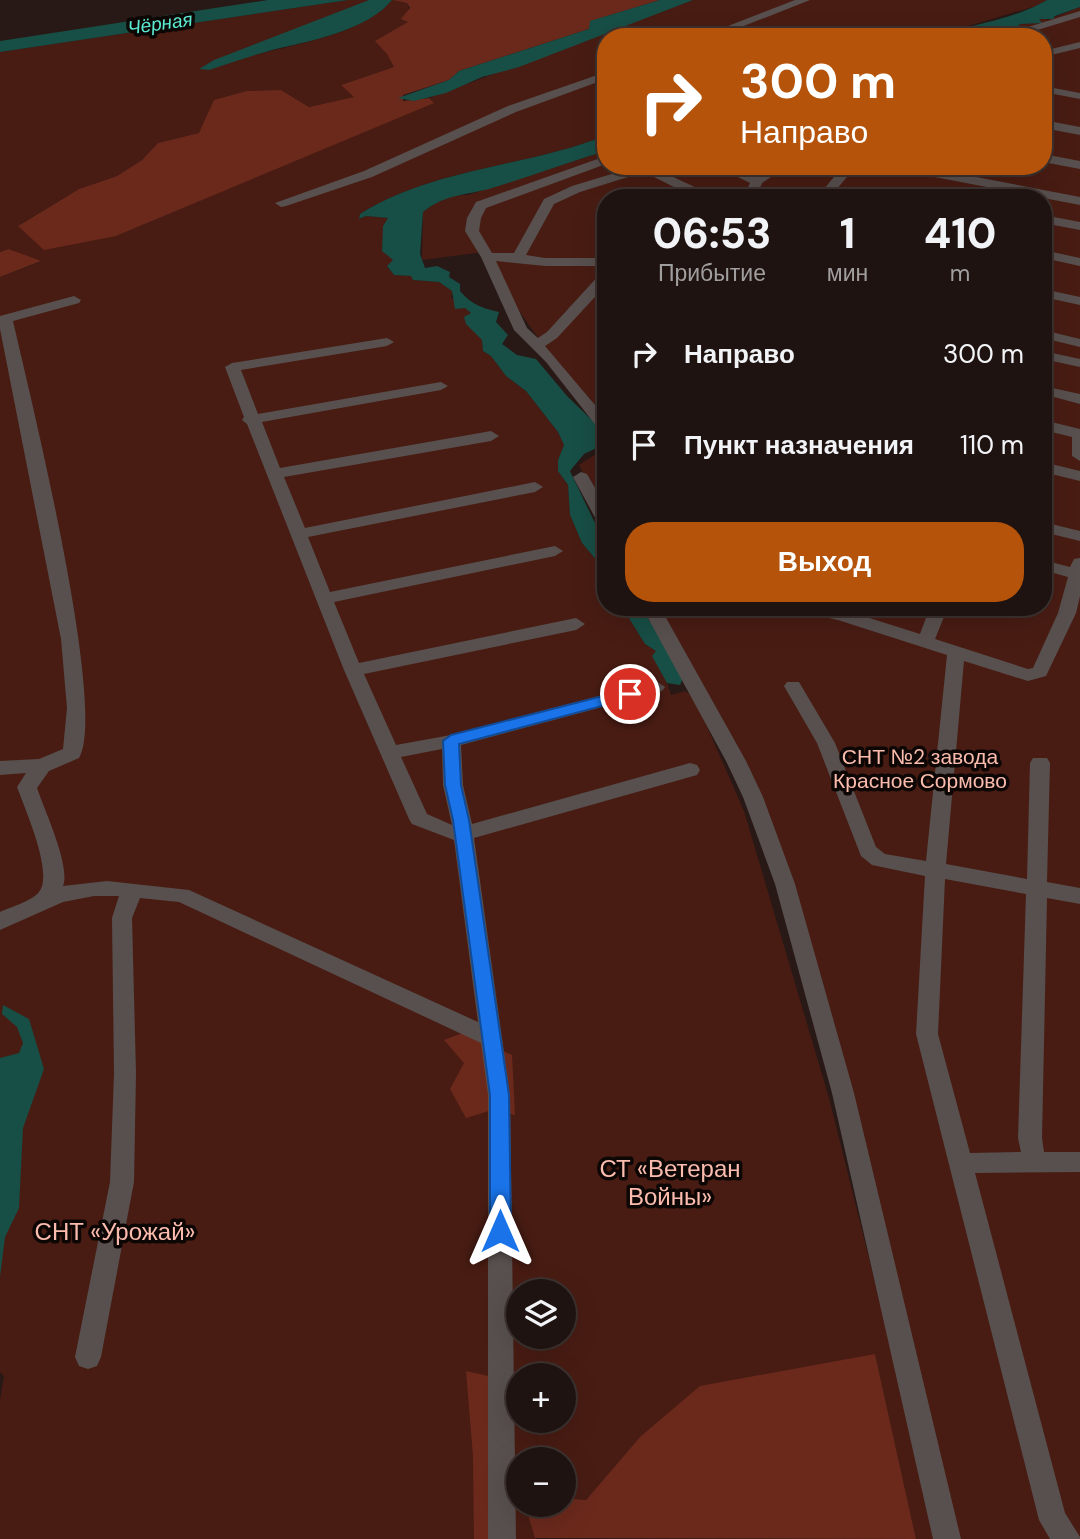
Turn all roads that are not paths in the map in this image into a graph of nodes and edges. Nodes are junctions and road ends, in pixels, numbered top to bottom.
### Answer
1 (805, 0) edge
2 (1080, 14) edge
3 (729, 28) edge
4 (1032, 28) edge
5 (1080, 45) edge
6 (1052, 52) edge
7 (597, 78) edge
8 (1052, 91) edge
9 (1080, 96) edge
10 (1052, 126) edge
11 (1080, 131) edge
12 (1052, 160) edge
13 (597, 163) edge
14 (1080, 165) edge
15 (620, 175) edge
16 (663, 175) edge
17 (743, 175) edge
18 (767, 175) edge
19 (842, 175) edge
20 (945, 175) edge
21 (757, 181) junction
22 (689, 189) edge
23 (754, 189) edge
24 (831, 189) edge
25 (1018, 189) edge
26 (1052, 196) edge
27 (1080, 201) edge
28 (281, 203) dead end
29 (1052, 221) edge
30 (1080, 226) edge
31 (1052, 256) edge
32 (488, 257) junction
33 (518, 258) junction
34 (597, 262) edge
35 (1080, 262) edge
36 (597, 285) edge
37 (1052, 295) edge
38 (74, 300) dead end
39 (1080, 301) edge
40 (2, 319) edge
41 (1052, 336) edge
42 (387, 342) dead end
43 (1080, 342) edge
44 (538, 344) junction
45 (1052, 357) edge
46 (1080, 363) edge
47 (441, 386) dead end
48 (1052, 392) edge
49 (1080, 399) edge
50 (597, 418) edge
51 (250, 420) junction
52 (1052, 427) edge
53 (1080, 435) edge
54 (491, 436) dead end
55 (1080, 456) edge
56 (1052, 469) edge
57 (273, 474) junction
58 (1080, 476) edge
59 (581, 477) dead end
60 (535, 487) dead end
61 (597, 506) edge
62 (1052, 529) edge
63 (299, 534) junction
64 (1080, 536) edge
65 (555, 551) dead end
66 (1052, 566) edge
67 (1079, 568) edge
68 (326, 598) junction
69 (656, 616) edge
70 (844, 616) edge
71 (936, 616) edge
72 (576, 624) dead end
73 (925, 643) junction
74 (956, 653) junction
75 (353, 670) junction
76 (793, 686) dead end
77 (656, 687) dead end
78 (451, 741) junction
79 (391, 753) junction
80 (1040, 764) dead end
81 (42, 766) junction
82 (0, 768) edge
83 (690, 770) dead end
84 (462, 834) junction
85 (935, 870) junction
86 (1036, 888) junction
87 (132, 890) junction
88 (1080, 896) edge
89 (46, 899) junction
90 (0, 922) edge
91 (492, 1038) junction
92 (1080, 1161) edge
93 (1034, 1162) junction
94 (961, 1163) junction
95 (88, 1357) dead end
96 (502, 1539) edge
97 (947, 1539) edge
98 (1067, 1539) edge

1 - 3 street
2 - 4 street
5 - 6 street
7 - 28 street
8 - 9 street
10 - 11 street
12 - 14 street
13 - 32 street
15 - 33 street
16 - 22 street
17 - 21 street
18 - 21 street
19 - 24 street
20 - 25 street
21 - 23 street
26 - 27 street
29 - 30 street
31 - 35 street
32 - 33 street
32 - 44 street
33 - 34 street
36 - 44 street
37 - 39 street
38 - 40 street
40 - 81 street
41 - 43 street
42 - 51 street
44 - 50 street
45 - 46 street
47 - 51 street
48 - 49 street
51 - 57 street
52 - 53 street
53 - 55 street
54 - 57 street
56 - 58 street
57 - 63 street
59 - 61 street
60 - 63 street
62 - 64 street
63 - 68 street
65 - 68 street
66 - 67 street
67 - 74 street
68 - 75 street
69 - 97 street
70 - 73 street
71 - 73 street
72 - 75 street
73 - 74 street
74 - 85 street
75 - 79 street
76 - 85 street
77 - 78 street
78 - 79 street
78 - 84 street
79 - 84 street
80 - 86 street
81 - 82 street
81 - 89 street
83 - 84 street
84 - 91 street
85 - 86 street
85 - 94 street
86 - 88 street
86 - 93 street
87 - 89 street
87 - 91 street
87 - 95 street
89 - 90 street
91 - 96 street
92 - 93 street
93 - 94 street
94 - 98 street

